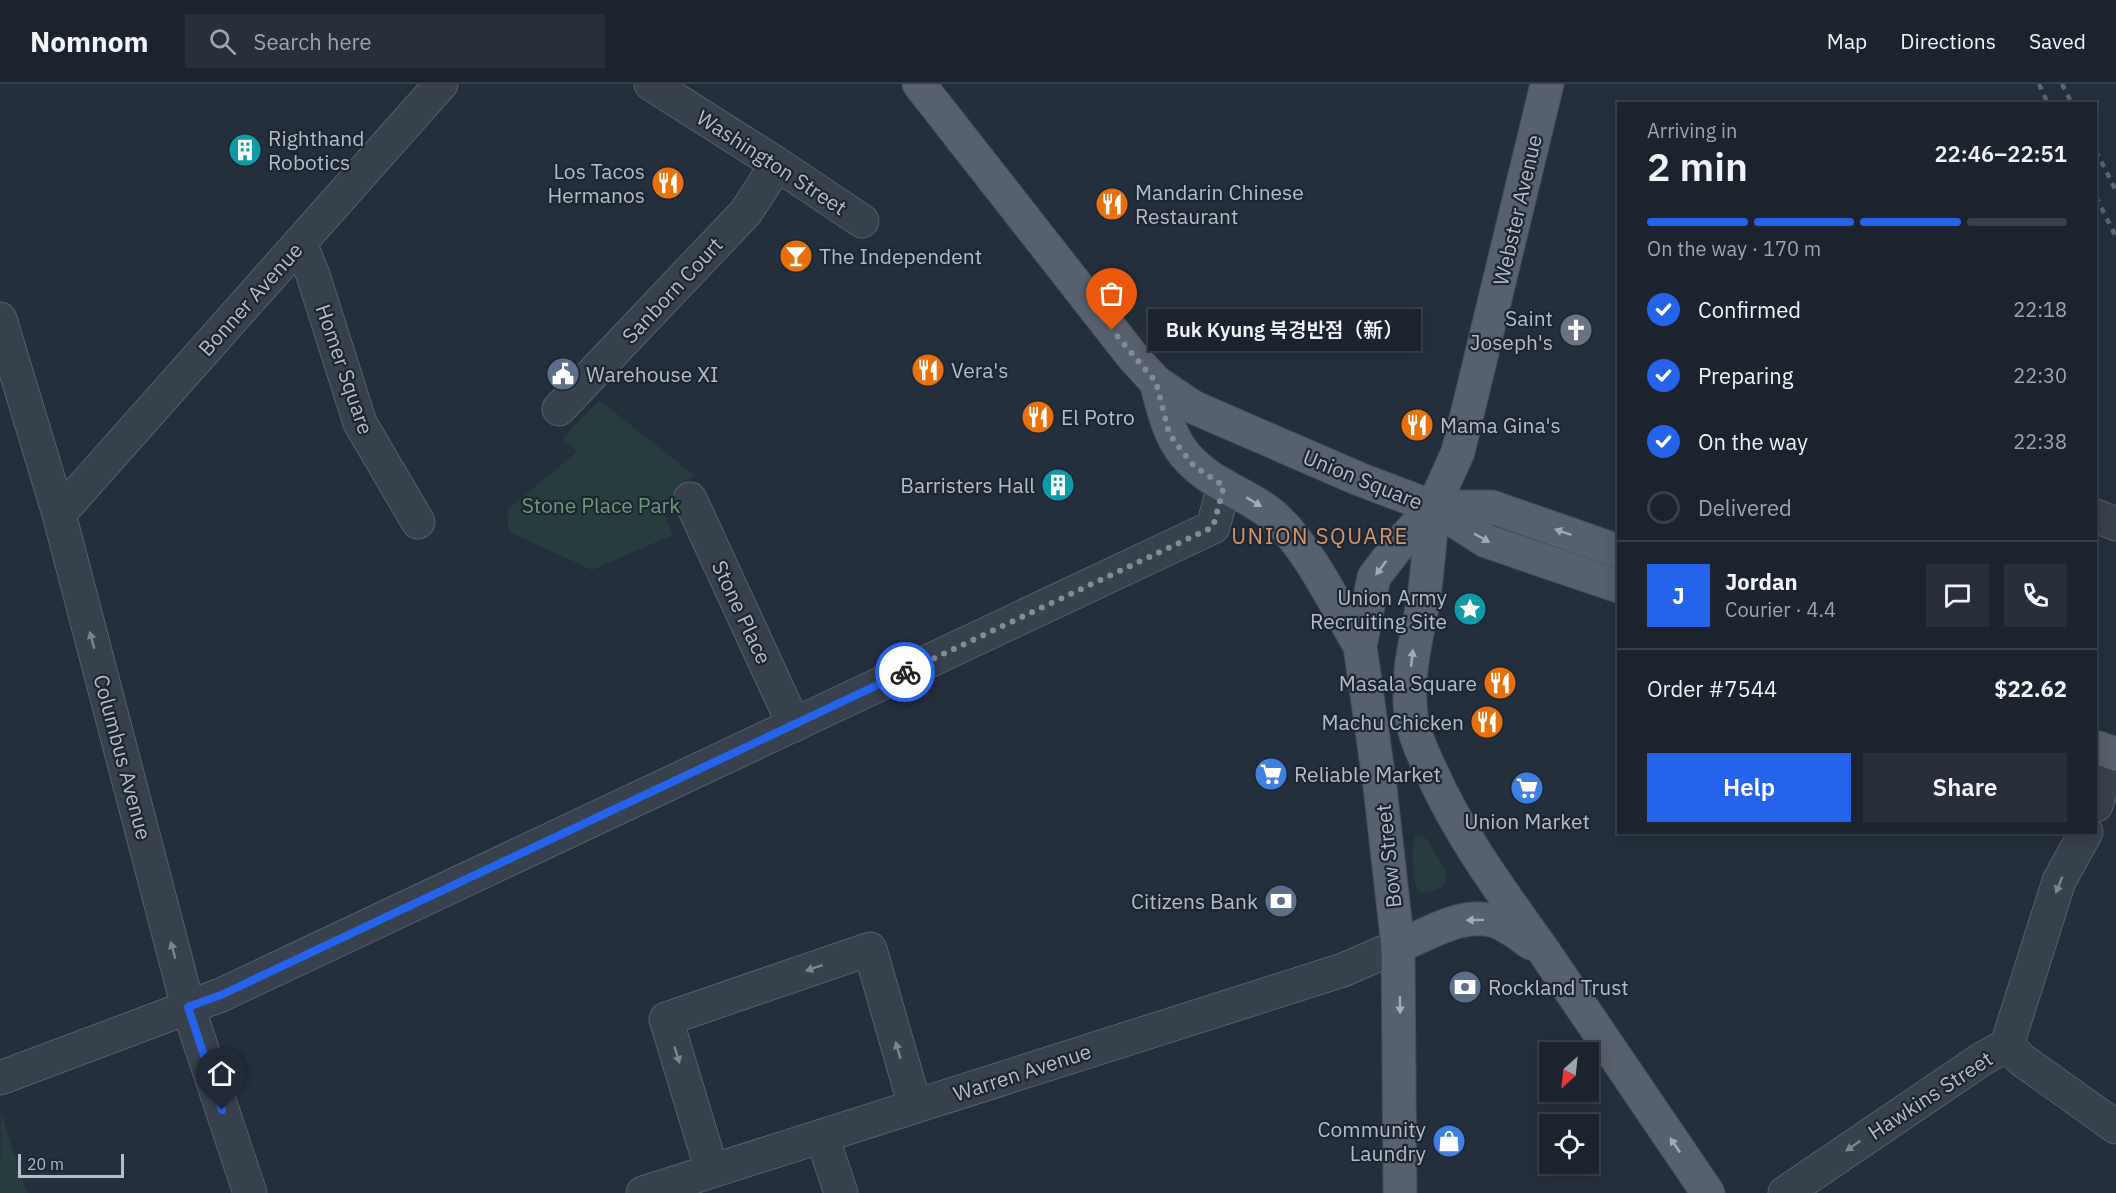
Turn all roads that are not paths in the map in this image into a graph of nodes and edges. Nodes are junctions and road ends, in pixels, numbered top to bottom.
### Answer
1 (441, 84) edge
2 (651, 84) edge
3 (919, 84) edge
4 (1547, 84) edge
5 (777, 164) junction
6 (862, 221) dead end
7 (300, 243) junction
8 (0, 319) edge
9 (1156, 382) junction
10 (559, 409) dead end
11 (1224, 486) junction
12 (690, 499) dead end
13 (1433, 507) junction
14 (59, 514) junction
15 (2097, 516) edge
16 (418, 522) dead end
17 (2116, 524) edge
18 (1617, 551) edge
19 (1617, 586) edge
20 (1360, 646) junction
21 (794, 724) junction
22 (2108, 752) edge
23 (2097, 801) edge
24 (2085, 834) edge
25 (1398, 946) junction
26 (1545, 953) junction
27 (188, 1007) junction
28 (2007, 1045) junction
29 (0, 1078) edge
30 (915, 1106) junction
31 (2116, 1127) edge
32 (822, 1136) junction
33 (712, 1171) junction
34 (250, 1193) edge
35 (643, 1193) edge
36 (841, 1193) edge
37 (1400, 1193) edge
38 (1708, 1193) edge
39 (1785, 1193) edge

1 - 7 street, Bonner Avenue
2 - 5 street, Washington Street
3 - 9 main road, Union Square
4 - 13 main road, Webster Avenue
5 - 6 street, Washington Street
5 - 10 street, Sanborn Court
7 - 14 street, Bonner Avenue
7 - 16 street, Homer Square
8 - 14 street, Columbus Avenue
9 - 11 main road
9 - 13 main road, Union Square
11 -> 20 main road
11 - 21 street
12 - 21 street, Stone Place
18 -> 13 main road
13 -> 19 main road
13 -> 20 main road, Bow Street
26 -> 13 main road, Union Square
27 -> 14 street, Columbus Avenue
15 - 17 street
20 - 25 main road, Bow Street
21 - 27 street
22 - 23 street
24 -> 28 street, Hawkins Street
26 -> 25 main road
25 - 30 street, Warren Avenue
25 -> 37 main road, Bow Street
38 -> 26 main road, Union Square
27 - 29 street
27 - 34 street, Columbus Avenue
28 - 31 street
28 -> 39 street, Hawkins Street
30 - 32 street, Warren Avenue
30 -> 33 street
32 - 33 street, Warren Avenue
32 - 36 street
33 - 35 street, Warren Avenue

